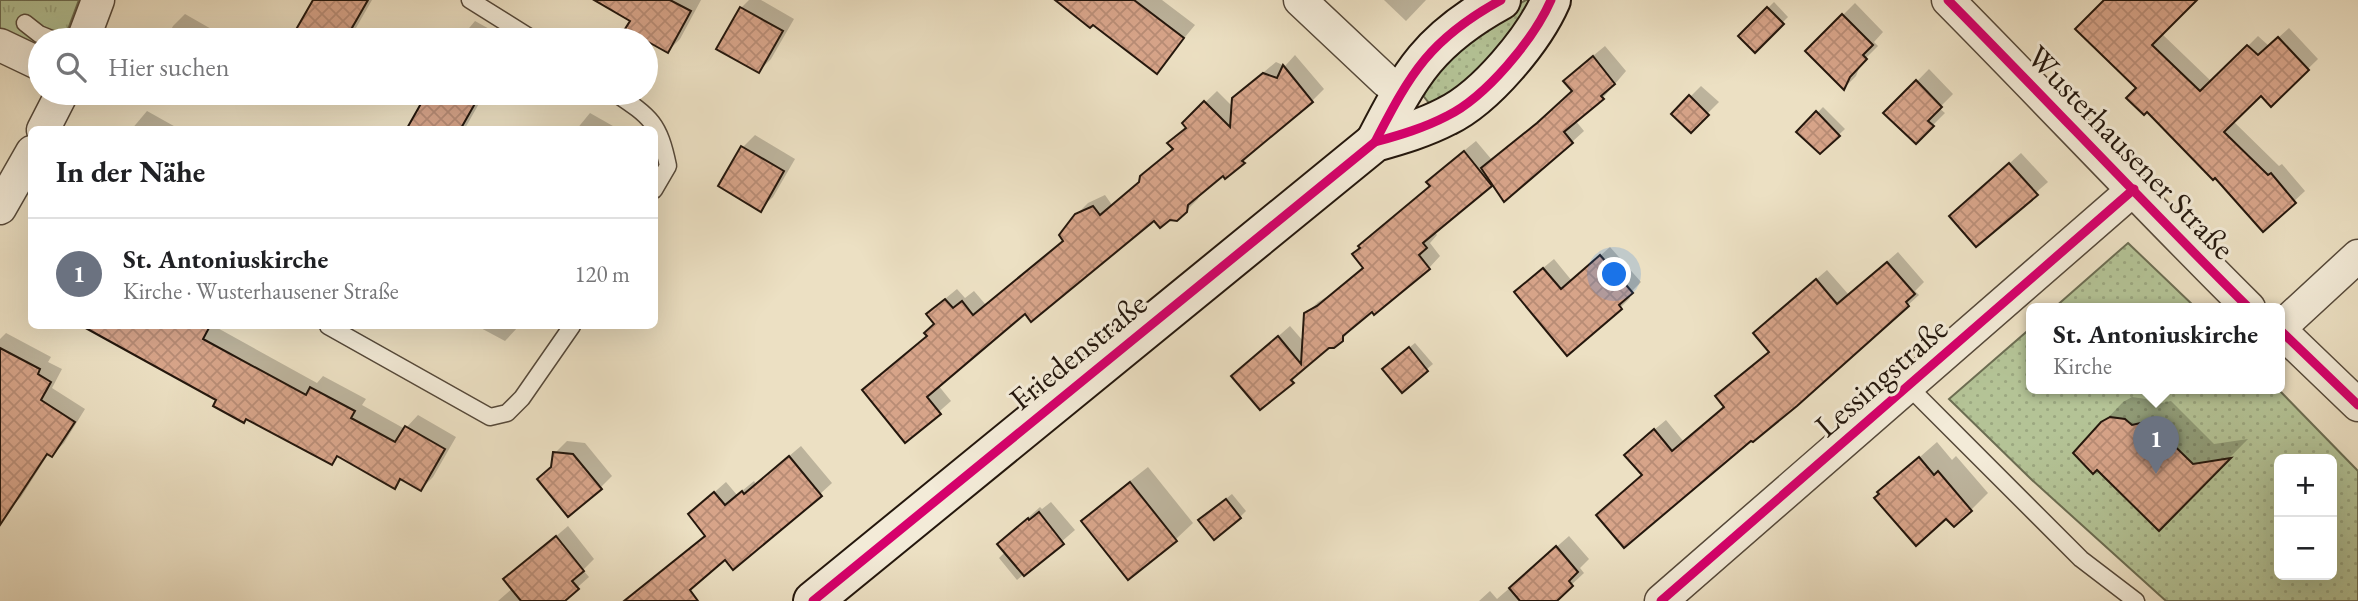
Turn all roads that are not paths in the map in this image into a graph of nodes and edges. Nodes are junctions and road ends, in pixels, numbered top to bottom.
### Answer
1 (99, 0) edge
2 (470, 0) edge
3 (1300, 0) edge
4 (1501, 0) edge
5 (1551, 0) edge
6 (1948, 0) edge
7 (25, 23) dead end
8 (31, 28) edge
9 (88, 28) edge
10 (515, 28) edge
11 (0, 45) edge
12 (28, 58) edge
13 (1402, 90) junction
14 (56, 105) edge
15 (633, 105) edge
16 (46, 126) edge
17 (655, 126) edge
18 (658, 132) edge
19 (1375, 142) junction
20 (28, 159) edge
21 (658, 183) edge
22 (2134, 189) junction
23 (0, 208) edge
24 (2358, 256) edge
25 (2244, 303) edge
26 (2285, 324) edge
27 (333, 329) edge
28 (570, 329) edge
29 (2285, 334) edge
30 (1908, 386) junction
31 (2358, 405) edge
32 (813, 601) edge
33 (1661, 601) edge
34 (2136, 601) edge

1 - 9 street
2 - 10 lane
3 - 13 street
4 - 13 street, Friedenstraße
5 - 19 street, Friedenstraße
6 - 22 street, Wusterhausener Straße
7 - 8 lane
11 - 12 street
13 - 19 street, Friedenstraße
14 - 16 street
15 - 17 lane
18 - 21 lane
19 - 32 street, Friedenstraße
20 - 23 street
22 - 25 street, Wusterhausener Straße
22 - 30 street, Lessingstraße
24 - 26 street
27 - 28 lane
29 - 31 street
30 - 33 street, Lessingstraße
30 - 34 lane

